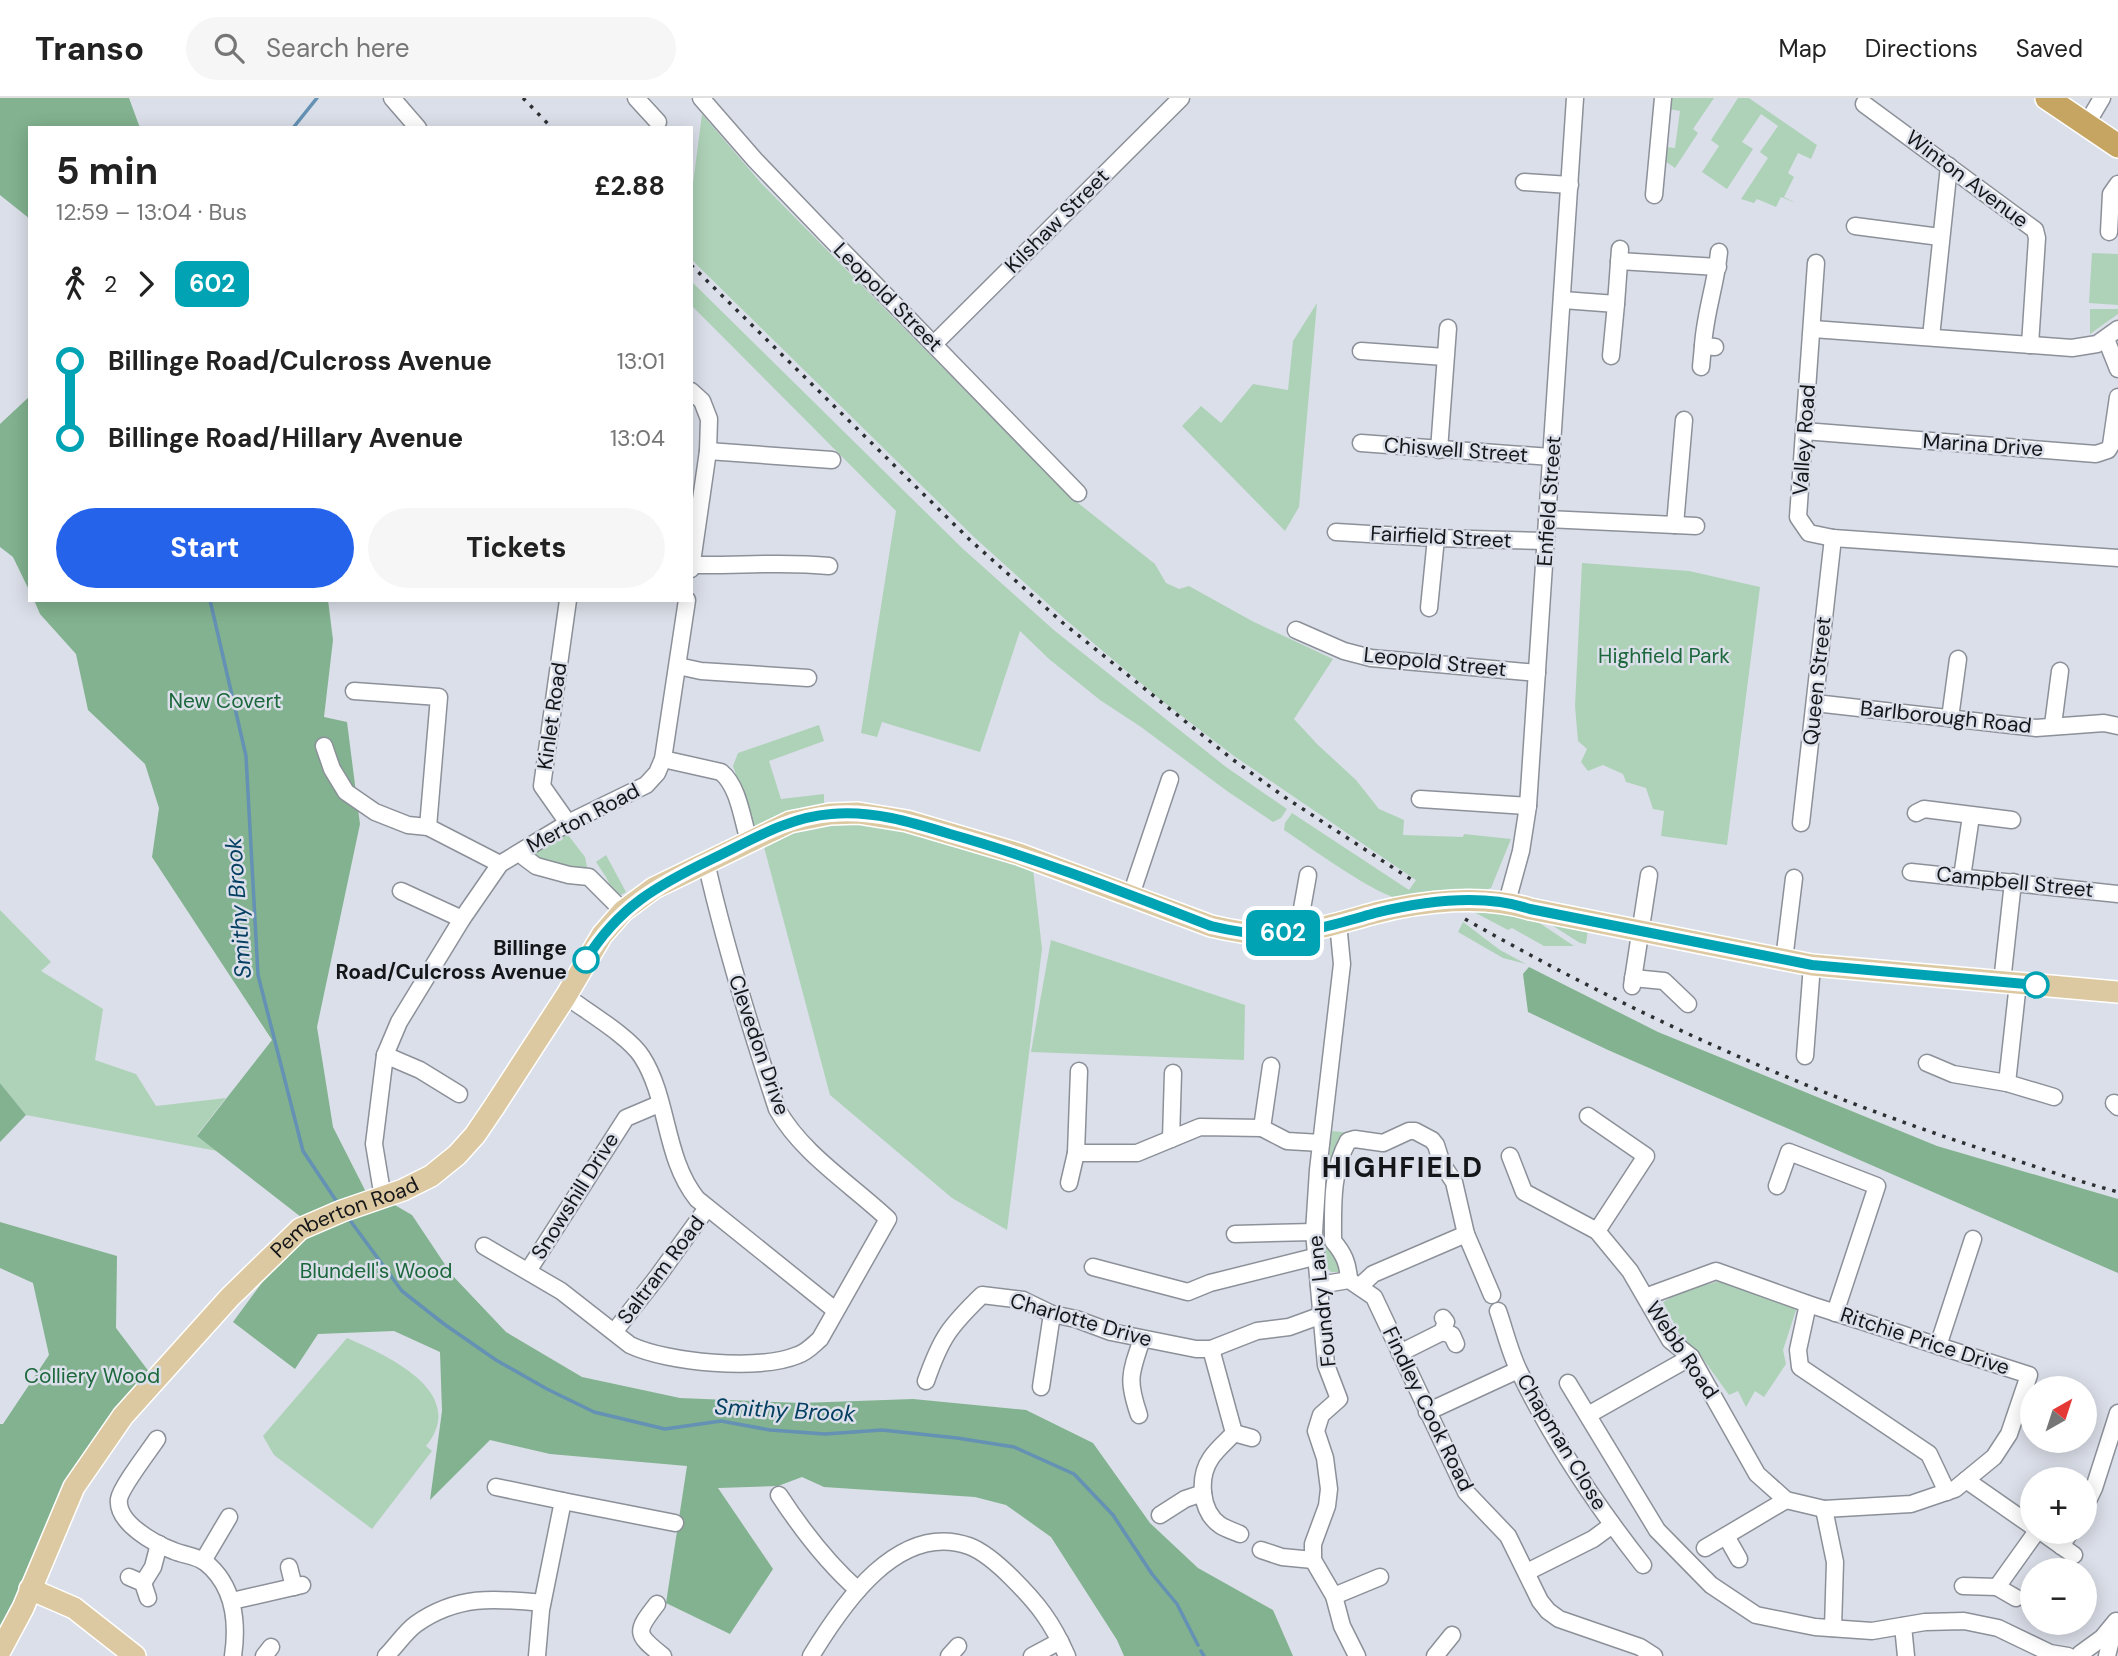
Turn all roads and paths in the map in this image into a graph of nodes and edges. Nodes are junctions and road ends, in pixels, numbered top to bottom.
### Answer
1 (392, 98) edge
2 (636, 98) edge
3 (701, 98) edge
4 (1181, 98) edge
5 (1575, 98) edge
6 (1663, 98) edge
7 (2047, 98) edge
8 (2102, 98) edge
9 (1868, 110) dead end
10 (655, 111) dead end
11 (2087, 125) junction
12 (416, 126) edge
13 (2118, 146) edge
14 (1950, 166) junction
15 (1524, 183) dead end
16 (2118, 184) edge
17 (1570, 185) junction
18 (1654, 195) dead end
19 (1855, 226) dead end
20 (2109, 232) dead end
21 (1940, 237) junction
22 (1816, 263) dead end
23 (1563, 300) junction
24 (1616, 304) junction
25 (1448, 328) dead end
26 (1813, 329) junction
27 (2112, 334) edge
28 (1931, 337) junction
29 (934, 344) junction
30 (2030, 345) junction
31 (1361, 351) dead end
32 (1612, 356) dead end
33 (1446, 357) junction
34 (1701, 367) dead end
35 (2118, 369) edge
36 (693, 393) edge
37 (2118, 397) edge
38 (1684, 420) dead end
39 (1804, 431) junction
40 (1361, 443) dead end
41 (1439, 450) junction
42 (708, 451) junction
43 (1551, 457) junction
44 (832, 460) dead end
45 (1078, 493) dead end
46 (1547, 519) junction
47 (1675, 525) junction
48 (1696, 526) dead end
49 (1336, 532) dead end
50 (1436, 538) junction
51 (1833, 538) junction
52 (1546, 541) junction
53 (2118, 558) edge
54 (693, 560) edge
55 (829, 566) dead end
56 (693, 567) edge
57 (568, 602) edge
58 (687, 602) edge
59 (1429, 608) dead end
60 (1296, 630) dead end
61 (1958, 659) dead end
62 (678, 666) junction
63 (2061, 671) dead end
64 (1537, 673) junction
65 (808, 677) dead end
66 (354, 691) dead end
67 (1815, 703) junction
68 (1950, 718) junction
69 (2053, 725) junction
70 (2118, 726) edge
71 (324, 746) dead end
72 (663, 759) junction
73 (1170, 779) dead end
74 (1420, 799) dead end
75 (1528, 806) junction
76 (1921, 807) dead end
77 (1971, 816) junction
78 (2012, 820) dead end
79 (568, 823) junction
80 (1802, 823) dead end
81 (428, 827) junction
82 (749, 841) junction
83 (524, 857) dead end
84 (706, 862) junction
85 (500, 864) junction
86 (1911, 872) dead end
87 (1649, 875) dead end
88 (1308, 876) dead end
89 (1962, 877) junction
90 (1794, 878) dead end
91 (2013, 882) junction
92 (401, 891) dead end
93 (2118, 894) edge
94 (1132, 895) junction
95 (1507, 902) junction
96 (624, 911) junction
97 (462, 919) junction
98 (1338, 923) junction
99 (1640, 930) junction
100 (1298, 931) junction
101 (1784, 960) junction
102 (1812, 965) junction
103 (2010, 982) junction
104 (2118, 992) edge
105 (566, 996) junction
106 (1688, 1004) dead end
107 (385, 1055) junction
108 (1805, 1056) dead end
109 (1933, 1062) dead end
110 (1271, 1066) dead end
111 (1079, 1071) dead end
112 (1173, 1073) dead end
113 (2007, 1083) junction
114 (458, 1094) dead end
115 (2054, 1097) dead end
116 (659, 1104) junction
117 (1588, 1116) dead end
118 (1262, 1128) junction
119 (1171, 1139) junction
120 (1321, 1143) junction
121 (1076, 1153) junction
122 (1510, 1156) dead end
123 (1069, 1183) dead end
124 (1777, 1186) dead end
125 (383, 1198) junction
126 (707, 1208) junction
127 (1597, 1231) junction
128 (1314, 1232) junction
129 (1235, 1234) dead end
130 (1466, 1234) junction
131 (1973, 1239) dead end
132 (484, 1246) dead end
133 (1314, 1256) junction
134 (1093, 1267) dead end
135 (528, 1271) junction
136 (1354, 1283) junction
137 (1319, 1285) junction
138 (1645, 1297) junction
139 (1808, 1304) junction
140 (835, 1310) junction
141 (1835, 1313) junction
142 (1052, 1314) junction
143 (1322, 1315) junction
144 (614, 1332) junction
145 (1142, 1339) junction
146 (1456, 1344) dead end
147 (1938, 1346) junction
148 (1211, 1349) junction
149 (1400, 1353) junction
150 (1691, 1357) junction
151 (1518, 1370) junction
152 (926, 1381) dead end
153 (1569, 1382) dead end
154 (1041, 1387) dead end
155 (1427, 1412) junction
156 (2118, 1413) edge
157 (1139, 1415) dead end
158 (1588, 1415) junction
159 (1234, 1433) junction
160 (1252, 1438) dead end
161 (157, 1439) dead end
162 (2097, 1479) edge
163 (1966, 1480) junction
164 (495, 1487) dead end
165 (1947, 1492) junction
166 (1203, 1493) junction
167 (780, 1494) dead end
168 (1786, 1500) junction
169 (563, 1502) junction
170 (1824, 1509) junction
171 (1160, 1515) dead end
172 (229, 1517) dead end
173 (2020, 1517) edge
174 (675, 1523) dead end
175 (1612, 1525) junction
176 (1240, 1534) dead end
177 (1726, 1536) junction
178 (159, 1544) junction
179 (2028, 1544) edge
180 (49, 1546) junction
181 (1705, 1548) dead end
182 (1261, 1550) dead end
183 (1739, 1559) dead end
184 (1314, 1560) junction
185 (203, 1561) junction
186 (1643, 1565) dead end
187 (289, 1567) dead end
188 (1527, 1572) junction
189 (1380, 1577) dead end
190 (140, 1586) dead end
191 (1962, 1586) dead end
192 (1997, 1587) junction
193 (30, 1589) junction
194 (858, 1590) junction
195 (1334, 1595) junction
196 (2015, 1598) dead end
197 (232, 1601) junction
198 (542, 1603) junction
199 (657, 1605) dead end
200 (74, 1608) junction
201 (2117, 1618) edge
202 (1903, 1626) junction
203 (1833, 1628) junction
204 (108, 1634) junction
205 (1452, 1635) dead end
206 (2024, 1641) junction
207 (2, 1648) edge
208 (1064, 1649) edge
209 (239, 1655) edge
210 (135, 1656) edge
211 (386, 1656) edge
212 (537, 1656) edge
213 (663, 1656) edge
214 (811, 1656) edge
215 (1032, 1656) edge
216 (1357, 1656) edge
217 (1435, 1656) edge
218 (1654, 1656) edge
219 (1906, 1656) edge
220 (2036, 1656) edge
221 (2079, 1656) edge
222 (2107, 1656) edge

1 - 12 street
2 - 10 street
3 - 29 street, Leopold Street
4 - 29 street, Kilshaw Street
5 - 17 street, Enfield Street
6 - 18 street
7 - 11 highway
8 - 11 street
9 - 14 street, Winton Avenue
11 - 13 highway
14 - 21 street
14 - 30 street, Winton Avenue
15 - 17 street
16 - 20 street
17 - 23 street, Enfield Street
19 - 21 street
21 - 28 street
22 - 26 street, Valley Road
23 - 24 street
23 - 43 street, Enfield Street
24 - 32 street
24 - 34 street
25 - 33 street
26 - 28 street
26 - 39 street, Valley Road
27 - 30 street
27 - 35 street
28 - 30 street
29 - 45 street, Leopold Street
31 - 33 street
33 - 41 street
36 - 42 street
37 - 39 street, Marina Drive
38 - 47 street
39 - 51 street, Valley Road
40 - 41 street, Chiswell Street
41 - 43 street, Chiswell Street
42 - 44 street
42 - 54 street
43 - 46 street, Enfield Street
46 - 47 street
46 - 52 street, Enfield Street
47 - 48 street
49 - 50 street, Fairfield Street
50 - 52 street, Fairfield Street
50 - 59 street
51 - 53 street, Valley Road
51 - 67 street, Queen Street
52 - 64 street, Enfield Street
55 - 56 street
57 - 79 street, Kinlet Road
58 - 62 street, Merton Road
60 - 64 street, Leopold Street
61 - 68 street
62 - 65 street
62 - 72 street, Merton Road
63 - 69 street
64 - 75 street, Enfield Street
66 - 81 street
67 - 68 street, Barlborough Road
67 - 80 street, Queen Street
68 - 69 street, Barlborough Road
69 - 70 street, Barlborough Road
71 - 81 street
72 - 79 street, Merton Road
72 - 82 street
73 - 94 street
74 - 75 street
75 - 95 street, Enfield Street
76 - 77 street
77 - 78 street
77 - 89 street
79 - 85 street, Merton Road
81 - 85 street
82 - 84 main road, Pemberton Road
82 - 94 main road, Pemberton Road
83 - 96 street
84 - 96 main road, Pemberton Road
84 - 140 street, Clevedon Drive
85 - 97 street
86 - 89 street, Campbell Street
87 - 99 street
88 - 100 street
89 - 91 street, Campbell Street
90 - 101 street
91 - 93 street, Campbell Street
91 - 103 street
92 - 97 street
94 - 100 main road, Pemberton Road
95 - 98 main road, Pemberton Road
95 - 99 main road, Pemberton Road
96 - 105 main road, Pemberton Road
97 - 107 street
98 - 100 main road, Pemberton Road
98 - 120 street, Foundry Lane
99 - 101 main road, Pemberton Road
99 - 106 street
101 - 102 main road, Pemberton Road
102 - 103 main road, Pemberton Road
102 - 108 street
103 - 104 main road, Pemberton Road
103 - 113 street
105 - 116 street
105 - 125 main road, Pemberton Road
107 - 114 street
107 - 125 street
109 - 113 street
110 - 118 street
111 - 121 street
112 - 119 street
113 - 115 street
116 - 126 street
116 - 135 street, Snowshill Drive
117 - 127 street
118 - 119 street
118 - 120 street
119 - 121 street
120 - 128 street, Foundry Lane
121 - 123 street
122 - 127 street, Webb Road
124 - 141 street
125 - 180 main road, Pemberton Road
126 - 140 street
126 - 144 street, Saltram Road
127 - 138 street, Webb Road
128 - 129 street
128 - 133 street, Foundry Lane
130 - 136 street
130 - 136 street, Chapman Close
130 - 151 street, Chapman Close
131 - 147 street
132 - 135 street, Clevedon Drive
133 - 134 street
133 - 137 street, Foundry Lane
135 - 144 street, Clevedon Drive
136 - 137 street
136 - 149 street, Findley Cook Road
137 - 143 street, Foundry Lane
138 - 139 street, Ritchie Price Drive
138 - 150 street, Webb Road
139 - 141 street, Ritchie Price Drive
139 - 165 street
140 - 144 street, Clevedon Drive
141 - 147 street, Ritchie Price Drive
142 - 145 street, Charlotte Drive
142 - 152 street, Charlotte Drive
142 - 154 street
143 - 148 street, Charlotte Drive
143 - 184 street, Foundry Lane
145 - 148 street, Charlotte Drive
145 - 157 street
146 - 149 street
147 - 163 street, Ritchie Price Drive
148 - 159 street
149 - 155 street, Findley Cook Road
150 - 158 street
150 - 168 street, Webb Road
151 - 155 street
151 - 175 street, Chapman Close
153 - 158 street
155 - 188 street, Findley Cook Road
156 - 162 street
158 - 203 street
159 - 160 street
159 - 166 street
161 - 178 street
163 - 165 street, Ritchie Price Drive
163 - 173 street
164 - 169 street
165 - 170 street, Ritchie Price Drive
166 - 171 street
166 - 176 street
167 - 194 street
168 - 170 street, Ritchie Price Drive
168 - 177 street
169 - 174 street
169 - 198 street
170 - 203 street
172 - 185 street
175 - 186 street, Chapman Close
175 - 188 street
177 - 181 street
177 - 183 street
178 - 185 street
178 - 190 street
179 - 192 street
180 - 193 main road, Pemberton Road
180 - 200 main road
182 - 184 street
184 - 195 street
185 - 197 street
187 - 197 street
188 - 218 street, Findley Cook Road
189 - 195 street
191 - 192 street
192 - 196 street
193 - 200 main road
193 - 207 main road, Pemberton Road
194 - 208 street
194 - 214 street
195 - 216 street
197 - 209 street
198 - 211 street
198 - 212 street
199 - 213 street
200 - 204 main road
201 - 221 street
201 - 222 street
202 - 203 street
202 - 206 street
202 - 219 street
204 - 207 main road
204 - 210 main road
205 - 217 street
206 - 220 street
206 - 221 street
208 - 215 street

